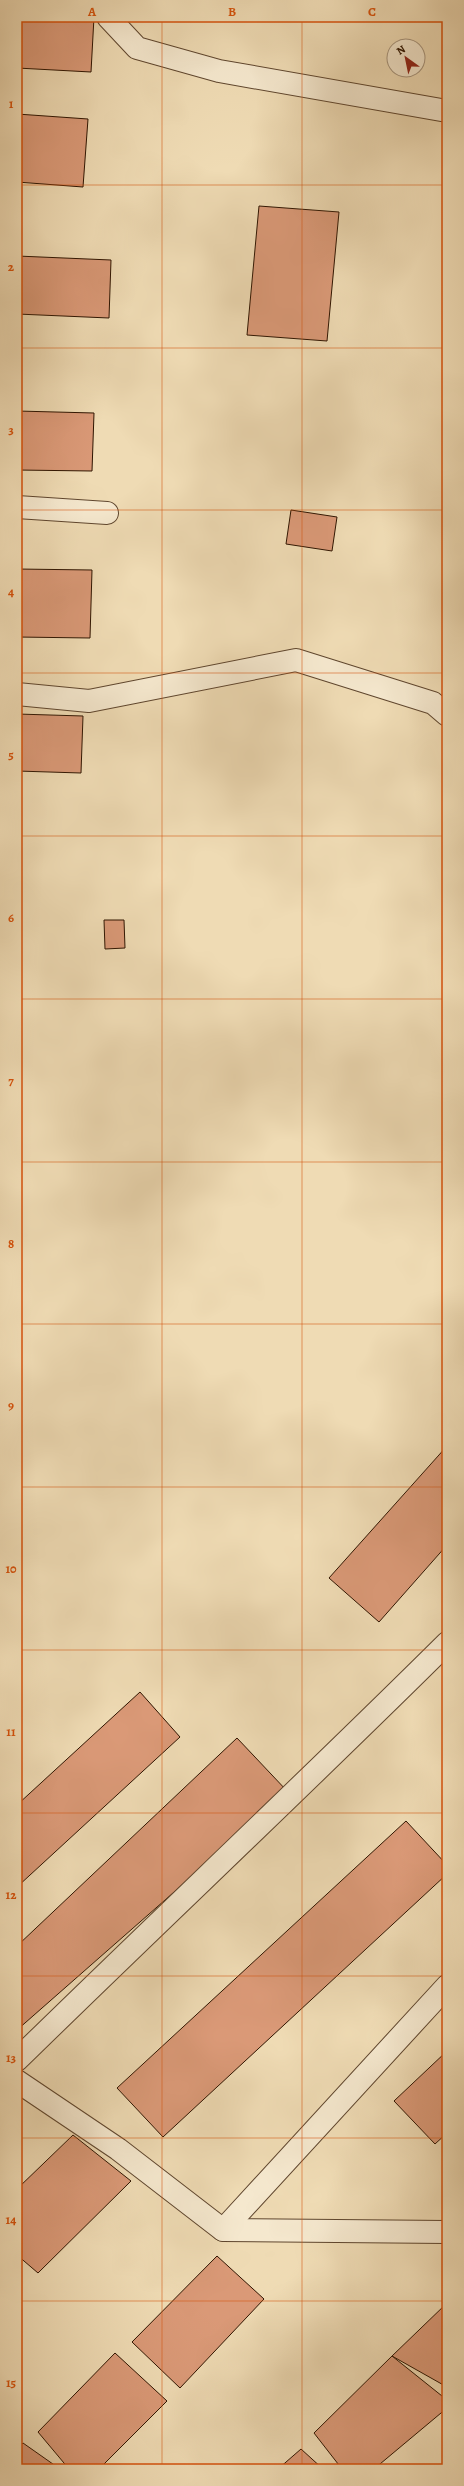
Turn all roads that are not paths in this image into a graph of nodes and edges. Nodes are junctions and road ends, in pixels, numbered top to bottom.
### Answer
1 (108, 17) edge
2 (447, 111) edge
3 (17, 507) edge
4 (107, 513) dead end
5 (17, 694) edge
6 (447, 715) edge
7 (447, 1643) edge
8 (447, 1986) edge
9 (17, 2060) edge
10 (17, 2081) edge
11 (223, 2230) junction
12 (447, 2232) edge

1 - 2 street
3 - 4 street
5 - 6 street
7 - 9 street
8 - 11 street
10 - 11 street
11 - 12 street

